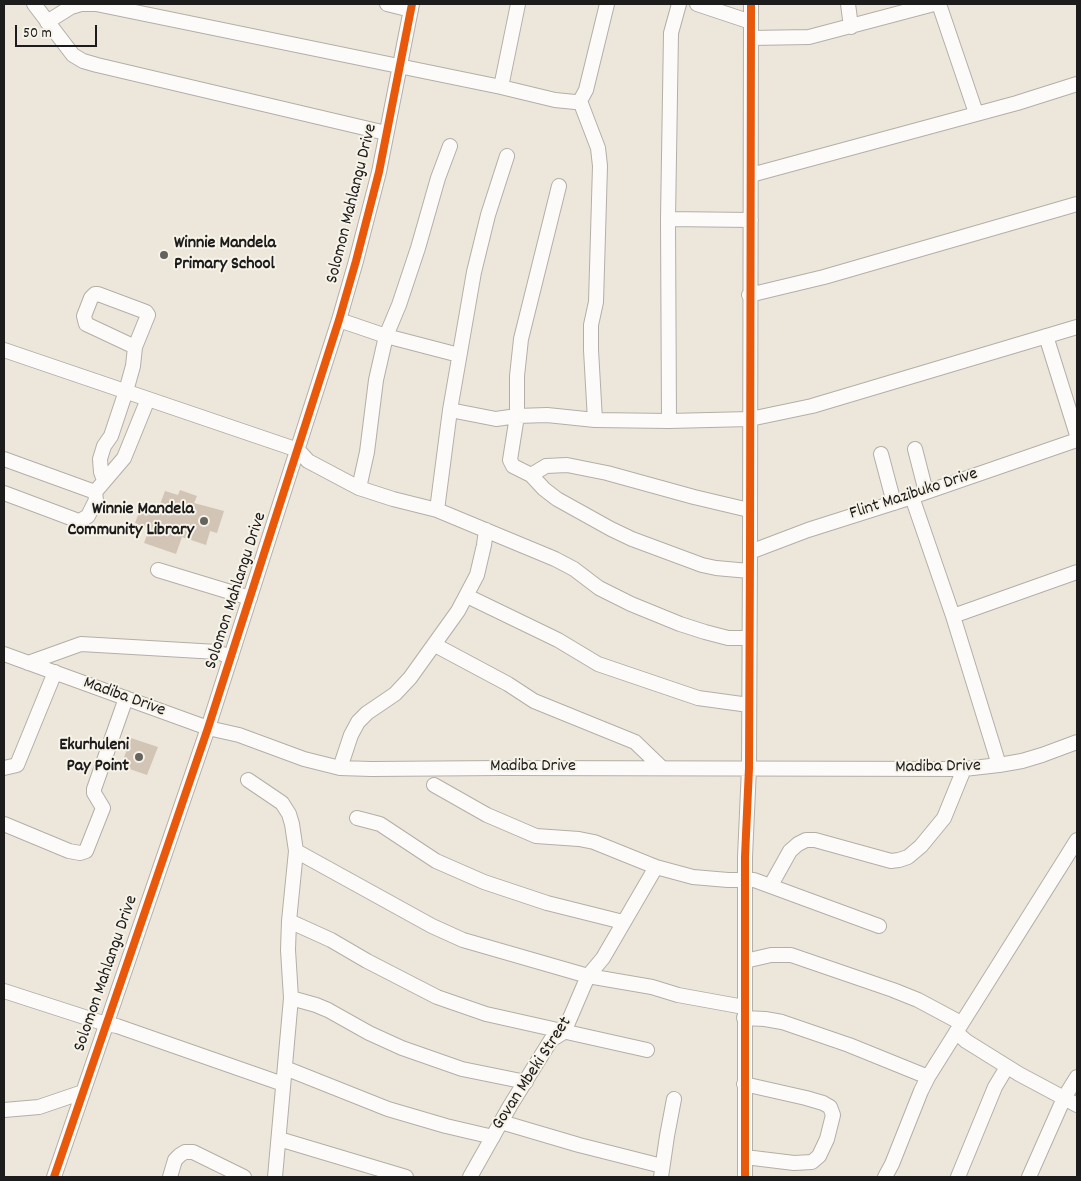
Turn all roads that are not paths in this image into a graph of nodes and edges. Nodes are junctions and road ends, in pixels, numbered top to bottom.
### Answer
1 (34, 4) edge
2 (386, 4) edge
3 (518, 4) edge
4 (606, 4) edge
5 (679, 4) edge
6 (697, 4) edge
7 (751, 4) edge
8 (848, 4) edge
9 (934, 4) edge
10 (939, 4) edge
11 (412, 7) edge
12 (46, 22) junction
13 (751, 22) junction
14 (851, 27) junction
15 (751, 38) junction
16 (399, 67) junction
17 (1077, 84) edge
18 (501, 87) junction
19 (580, 101) junction
20 (976, 113) junction
21 (386, 133) junction
22 (450, 146) dead end
23 (507, 156) dead end
24 (751, 175) junction
25 (559, 186) dead end
26 (1077, 204) edge
27 (668, 219) junction
28 (751, 220) junction
29 (750, 295) junction
30 (339, 320) junction
31 (1077, 327) edge
32 (386, 336) junction
33 (1046, 336) junction
34 (135, 347) junction
35 (4, 350) edge
36 (459, 355) junction
37 (126, 392) junction
38 (148, 399) junction
39 (450, 410) junction
40 (517, 416) junction
41 (750, 418) junction
42 (595, 420) junction
43 (669, 421) junction
44 (1077, 435) edge
45 (1077, 440) edge
46 (915, 449) dead end
47 (298, 450) junction
48 (881, 454) dead end
49 (4, 458) edge
50 (530, 475) junction
51 (104, 480) junction
52 (359, 488) junction
53 (95, 492) junction
54 (926, 492) junction
55 (4, 493) edge
56 (912, 497) junction
57 (894, 503) junction
58 (437, 510) junction
59 (749, 510) junction
60 (486, 530) junction
61 (750, 552) junction
62 (158, 570) dead end
63 (749, 571) junction
64 (1077, 572) edge
65 (467, 596) junction
66 (250, 598) junction
67 (953, 616) junction
68 (749, 638) junction
69 (435, 645) junction
70 (4, 654) edge
71 (231, 657) junction
72 (28, 663) junction
73 (55, 672) junction
74 (126, 698) junction
75 (749, 705) junction
76 (208, 728) junction
77 (1077, 742) edge
78 (999, 765) junction
79 (4, 768) edge
80 (340, 768) junction
81 (662, 768) junction
82 (749, 768) junction
83 (964, 769) junction
84 (248, 780) dead end
85 (434, 785) dead end
86 (357, 818) dead end
87 (4, 824) edge
88 (1077, 840) edge
89 (296, 851) junction
90 (656, 867) junction
91 (746, 880) junction
92 (771, 885) junction
93 (289, 921) junction
94 (623, 922) junction
95 (879, 926) dead end
96 (745, 961) junction
97 (588, 976) junction
98 (4, 991) edge
99 (290, 998) junction
100 (744, 1012) junction
101 (106, 1024) junction
102 (958, 1027) junction
103 (564, 1032) junction
104 (647, 1050) dead end
105 (1007, 1067) junction
106 (285, 1068) junction
107 (928, 1077) junction
108 (1077, 1077) edge
109 (526, 1082) junction
110 (284, 1084) junction
111 (744, 1084) junction
112 (83, 1092) junction
113 (1064, 1098) junction
114 (674, 1100) dead end
115 (1077, 1105) edge
116 (4, 1110) edge
117 (501, 1122) junction
118 (493, 1137) junction
119 (278, 1139) junction
120 (745, 1157) junction
121 (662, 1172) edge
122 (54, 1177) edge
123 (170, 1177) edge
124 (244, 1177) edge
125 (275, 1177) edge
126 (406, 1177) edge
127 (470, 1177) edge
128 (745, 1177) edge
129 (885, 1177) edge
130 (958, 1177) edge
131 (1029, 1177) edge

1 - 12 street
2 - 11 street
3 - 18 street
4 - 19 street
5 - 27 street
6 - 13 street
7 - 13 street
8 - 14 street
9 - 14 street
10 - 20 street
11 - 16 street, Solomon Mahlangu Drive
12 - 16 street
12 - 21 street
13 - 15 street
14 - 15 street
15 - 24 street
16 - 18 street
16 - 21 street, Solomon Mahlangu Drive
17 - 20 street
18 - 19 street
19 - 42 street
20 - 24 street
21 - 30 street, Solomon Mahlangu Drive
22 - 32 street
23 - 36 street
24 - 28 street
25 - 40 street
26 - 29 street
27 - 28 street
27 - 43 street
28 - 29 street
29 - 41 street
30 - 32 street
30 - 47 street, Solomon Mahlangu Drive
31 - 33 street
32 - 36 street
32 - 52 street
33 - 41 street
33 - 44 street
34 - 34 street
34 - 37 street
35 - 37 street
36 - 39 street
37 - 38 street
37 - 51 street
38 - 47 street
38 - 51 street
39 - 40 street
39 - 58 street
40 - 42 street
40 - 50 street
41 - 43 street
41 - 59 street
42 - 43 street
45 - 54 street, Flint Mazibuko Drive
46 - 54 street
47 - 52 street
47 - 66 street, Solomon Mahlangu Drive
48 - 57 street
49 - 53 street
50 - 59 street
50 - 63 street
51 - 53 street
52 - 58 street
53 - 55 street
54 - 56 street, Flint Mazibuko Drive
56 - 57 street, Flint Mazibuko Drive
56 - 67 street
57 - 61 street, Flint Mazibuko Drive
58 - 60 street
59 - 61 street
60 - 65 street
60 - 68 street
61 - 63 street
62 - 66 street
63 - 68 street
64 - 67 street
65 - 69 street
65 - 75 street
66 - 71 street, Solomon Mahlangu Drive
67 - 78 street
68 - 75 street
69 - 80 street
69 - 81 street
70 - 72 street, Madiba Drive
71 - 72 street
71 - 76 street, Solomon Mahlangu Drive
72 - 73 street, Madiba Drive
73 - 74 street, Madiba Drive
73 - 79 street
74 - 76 street, Madiba Drive
74 - 87 street
75 - 82 street
76 - 80 street, Madiba Drive
76 - 101 street, Solomon Mahlangu Drive
77 - 78 street, Madiba Drive
78 - 83 street, Madiba Drive
80 - 81 street, Madiba Drive
81 - 82 street, Madiba Drive
82 - 83 street, Madiba Drive
82 - 91 street
83 - 92 street
84 - 89 street
85 - 90 street
86 - 94 street
88 - 102 street
89 - 93 street
89 - 97 street
90 - 91 street
90 - 94 street, Govan Mbeki Street
91 - 92 street
91 - 96 street
92 - 95 street
93 - 99 street
93 - 103 street
94 - 97 street, Govan Mbeki Street
96 - 100 street
96 - 102 street
97 - 100 street
97 - 103 street, Govan Mbeki Street
98 - 101 street
99 - 106 street
99 - 109 street
100 - 107 street
100 - 111 street
101 - 110 street
101 - 112 street, Solomon Mahlangu Drive
102 - 105 street
102 - 107 street
103 - 104 street
103 - 109 street, Govan Mbeki Street
105 - 113 street
105 - 130 street
106 - 110 street
106 - 118 street
107 - 129 street
108 - 113 street
109 - 117 street, Govan Mbeki Street
110 - 119 street
111 - 120 street
111 - 120 street
112 - 116 street
112 - 122 street, Solomon Mahlangu Drive
113 - 115 street
113 - 131 street
114 - 121 street
117 - 118 street, Govan Mbeki Street
117 - 121 street
118 - 127 street, Govan Mbeki Street
119 - 125 street
119 - 126 street
120 - 128 street
123 - 124 street

